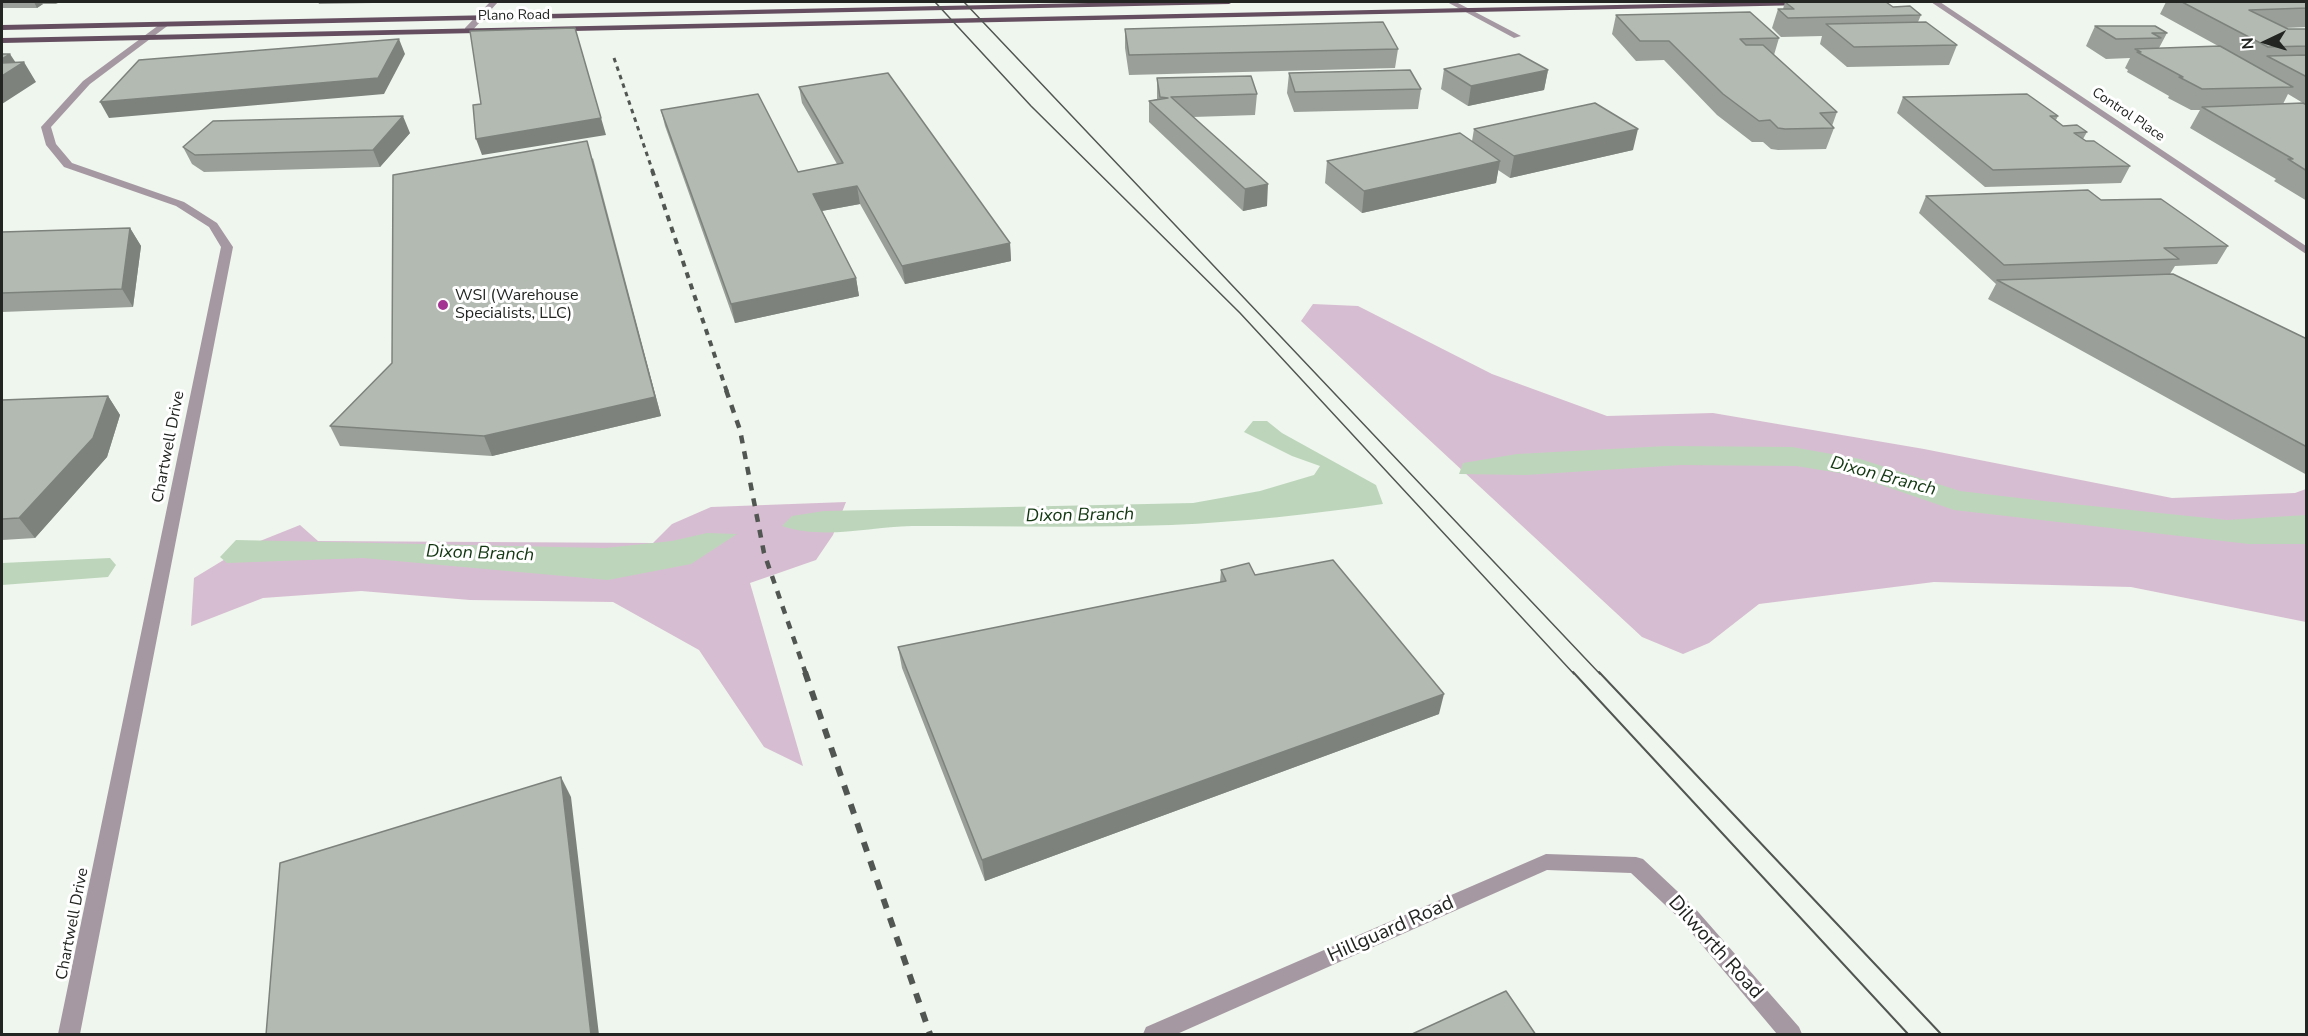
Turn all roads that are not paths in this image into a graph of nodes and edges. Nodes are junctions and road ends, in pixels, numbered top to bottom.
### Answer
1 (494, 2) edge
2 (1229, 2) edge
3 (1451, 2) edge
4 (1855, 2) edge
5 (1935, 2) edge
6 (1466, 9) junction
7 (481, 16) junction
8 (166, 24) junction
9 (2, 28) edge
10 (468, 30) junction
11 (1517, 36) dead end
12 (146, 38) junction
13 (2, 41) edge
14 (2307, 251) edge
15 (1636, 865) joint
16 (69, 1035) edge
17 (1154, 1035) edge
18 (1791, 1035) edge

1 - 7 street
2 - 7 main road, Plano Road
3 - 6 street
4 - 6 main road, Plano Road
5 - 14 street, Control Place
6 - 10 main road, Plano Road
6 - 11 street
7 - 8 main road, Plano Road
7 - 10 street
8 - 9 main road, Plano Road
8 - 12 street, Chartwell Drive
10 - 12 main road, Plano Road
12 - 13 main road, Plano Road
12 - 16 street, Chartwell Drive
15 - 17 street, Hillguard Road
15 - 18 street, Dilworth Road

